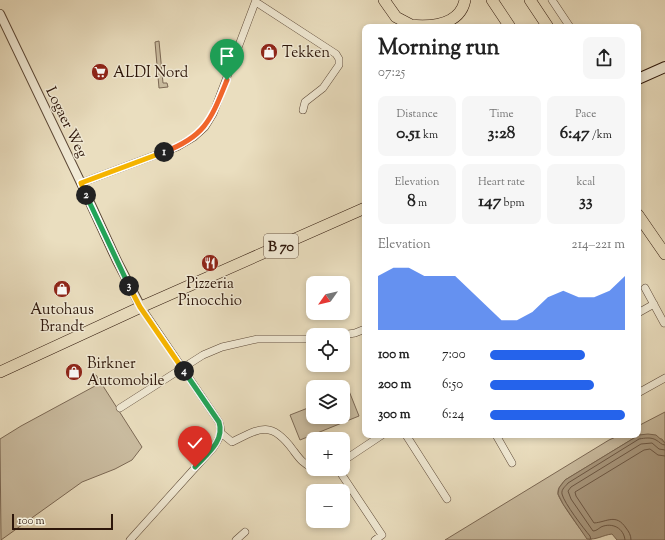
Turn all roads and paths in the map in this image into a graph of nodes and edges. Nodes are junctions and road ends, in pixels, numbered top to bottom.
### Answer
1 (384, 0) edge
2 (465, 0) edge
3 (492, 0) edge
4 (530, 0) edge
5 (552, 0) edge
6 (256, 1) edge
7 (0, 14) edge
8 (408, 24) edge
9 (442, 24) edge
10 (508, 24) edge
11 (546, 24) edge
12 (568, 24) edge
13 (665, 67) edge
14 (641, 78) edge
15 (303, 110) dead end
16 (81, 183) junction
17 (362, 209) edge
18 (641, 220) edge
19 (665, 254) edge
20 (645, 288) dead end
21 (654, 304) junction
22 (140, 307) junction
23 (641, 311) edge
24 (664, 323) edge
25 (362, 330) edge
26 (350, 334) edge
27 (306, 339) edge
28 (2, 368) edge
29 (182, 368) junction
30 (665, 378) edge
31 (641, 391) edge
32 (120, 408) dead end
33 (221, 433) junction
34 (378, 438) edge
35 (408, 438) edge
36 (498, 438) edge
37 (350, 456) edge
38 (512, 463) dead end
39 (306, 464) edge
40 (343, 476) edge
41 (447, 499) dead end
42 (245, 532) dead end
43 (130, 540) edge
44 (236, 540) edge
45 (375, 540) edge

1 - 8 main road
2 - 9 main road
3 - 10 main road
4 - 11 main road
5 - 12 street
6 - 15 street
6 - 16 street
7 - 16 street, Logaer Weg
13 - 14 main road
16 - 22 street, Logaer Weg
17 - 22 main road, B 70
18 - 19 main road
20 - 21 street
21 - 23 street
21 - 24 street
22 - 28 main road, B 70
22 - 29 street
25 - 26 street
27 - 29 street
29 - 32 street
29 - 33 street
30 - 31 street
33 - 39 street
33 - 43 street
34 - 37 street
35 - 41 street
36 - 38 street
40 - 45 street
42 - 44 street

